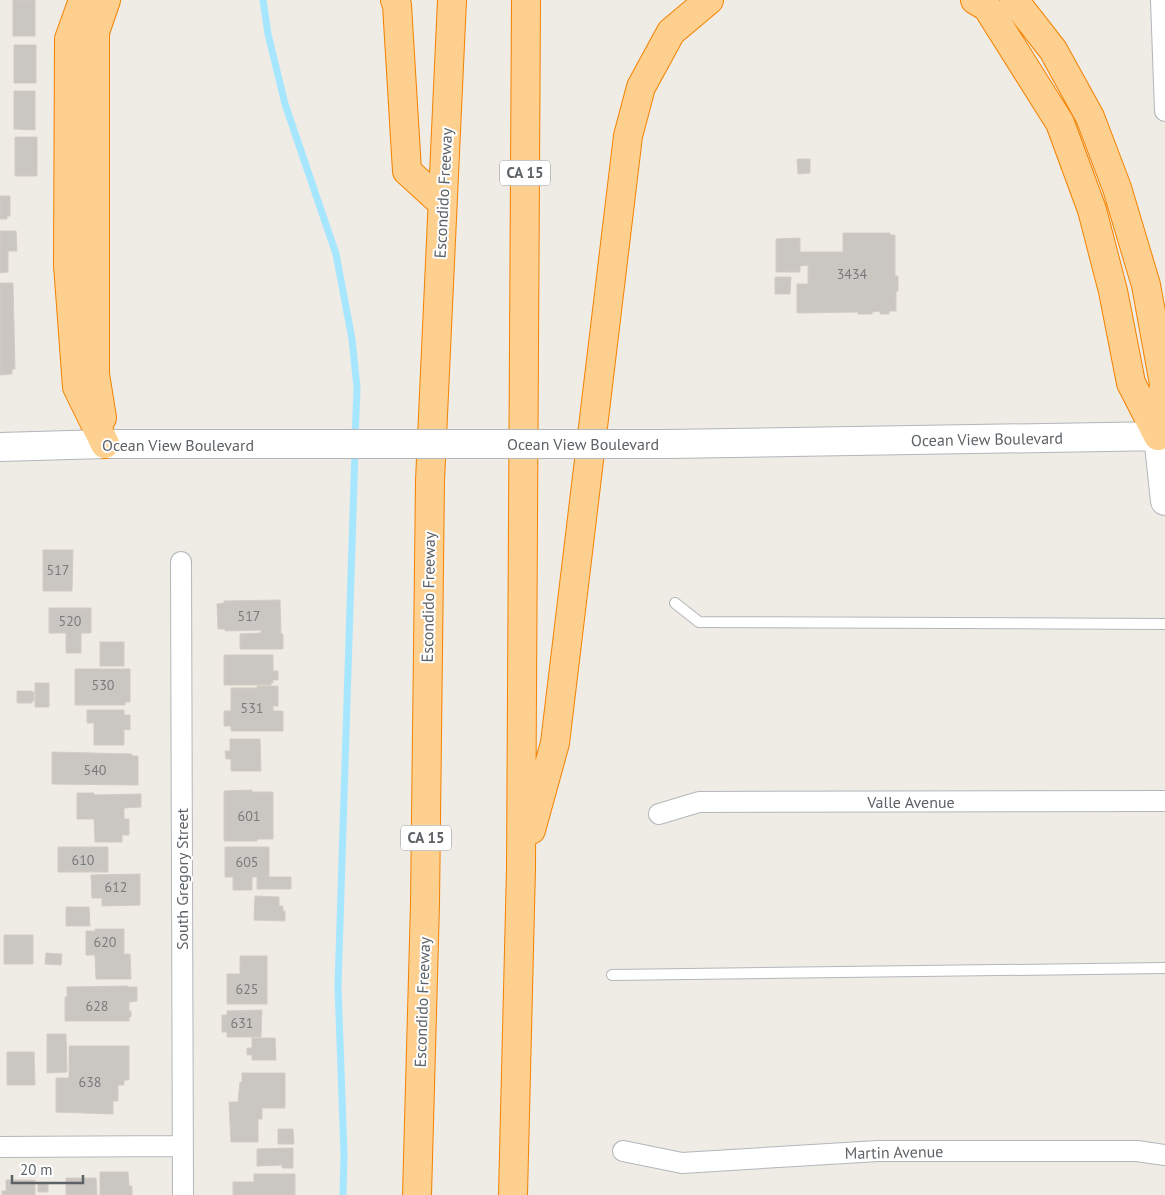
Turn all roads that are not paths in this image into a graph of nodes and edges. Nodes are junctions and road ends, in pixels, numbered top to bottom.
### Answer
1 (83, 0) edge
2 (106, 0) edge
3 (395, 0) edge
4 (452, 0) edge
5 (526, 0) edge
6 (709, 0) edge
7 (975, 0) edge
8 (1014, 0) edge
9 (1161, 0) edge
10 (1165, 112) edge
11 (442, 203) junction
12 (1162, 436) edge
13 (105, 444) junction
14 (0, 447) edge
15 (1165, 501) edge
16 (181, 562) dead end
17 (675, 603) dead end
18 (1165, 624) edge
19 (1165, 801) edge
20 (659, 814) dead end
21 (521, 868) junction
22 (1165, 968) edge
23 (612, 975) dead end
24 (182, 1146) junction
25 (0, 1147) edge
26 (624, 1151) dead end
27 (1165, 1155) edge
28 (183, 1195) edge
29 (417, 1195) edge
30 (513, 1195) edge

1 - 13 highway
2 - 13 highway
3 - 11 highway
4 - 11 highway, Escondido Freeway / CA 15
5 - 21 highway, CA 15
6 - 21 highway
7 - 12 highway
8 - 12 highway
9 - 10 street
11 - 29 highway, Escondido Freeway / CA 15
12 - 13 main road, Ocean View Boulevard, bridge
12 - 15 main road
13 - 14 main road, Ocean View Boulevard
16 - 24 street, South Gregory Street
17 - 18 lane
19 - 20 street, Valle Avenue
21 - 30 highway, CA 15
22 - 23 lane
24 - 25 street
24 - 28 street, South Gregory Street
26 - 27 street, Martin Avenue

